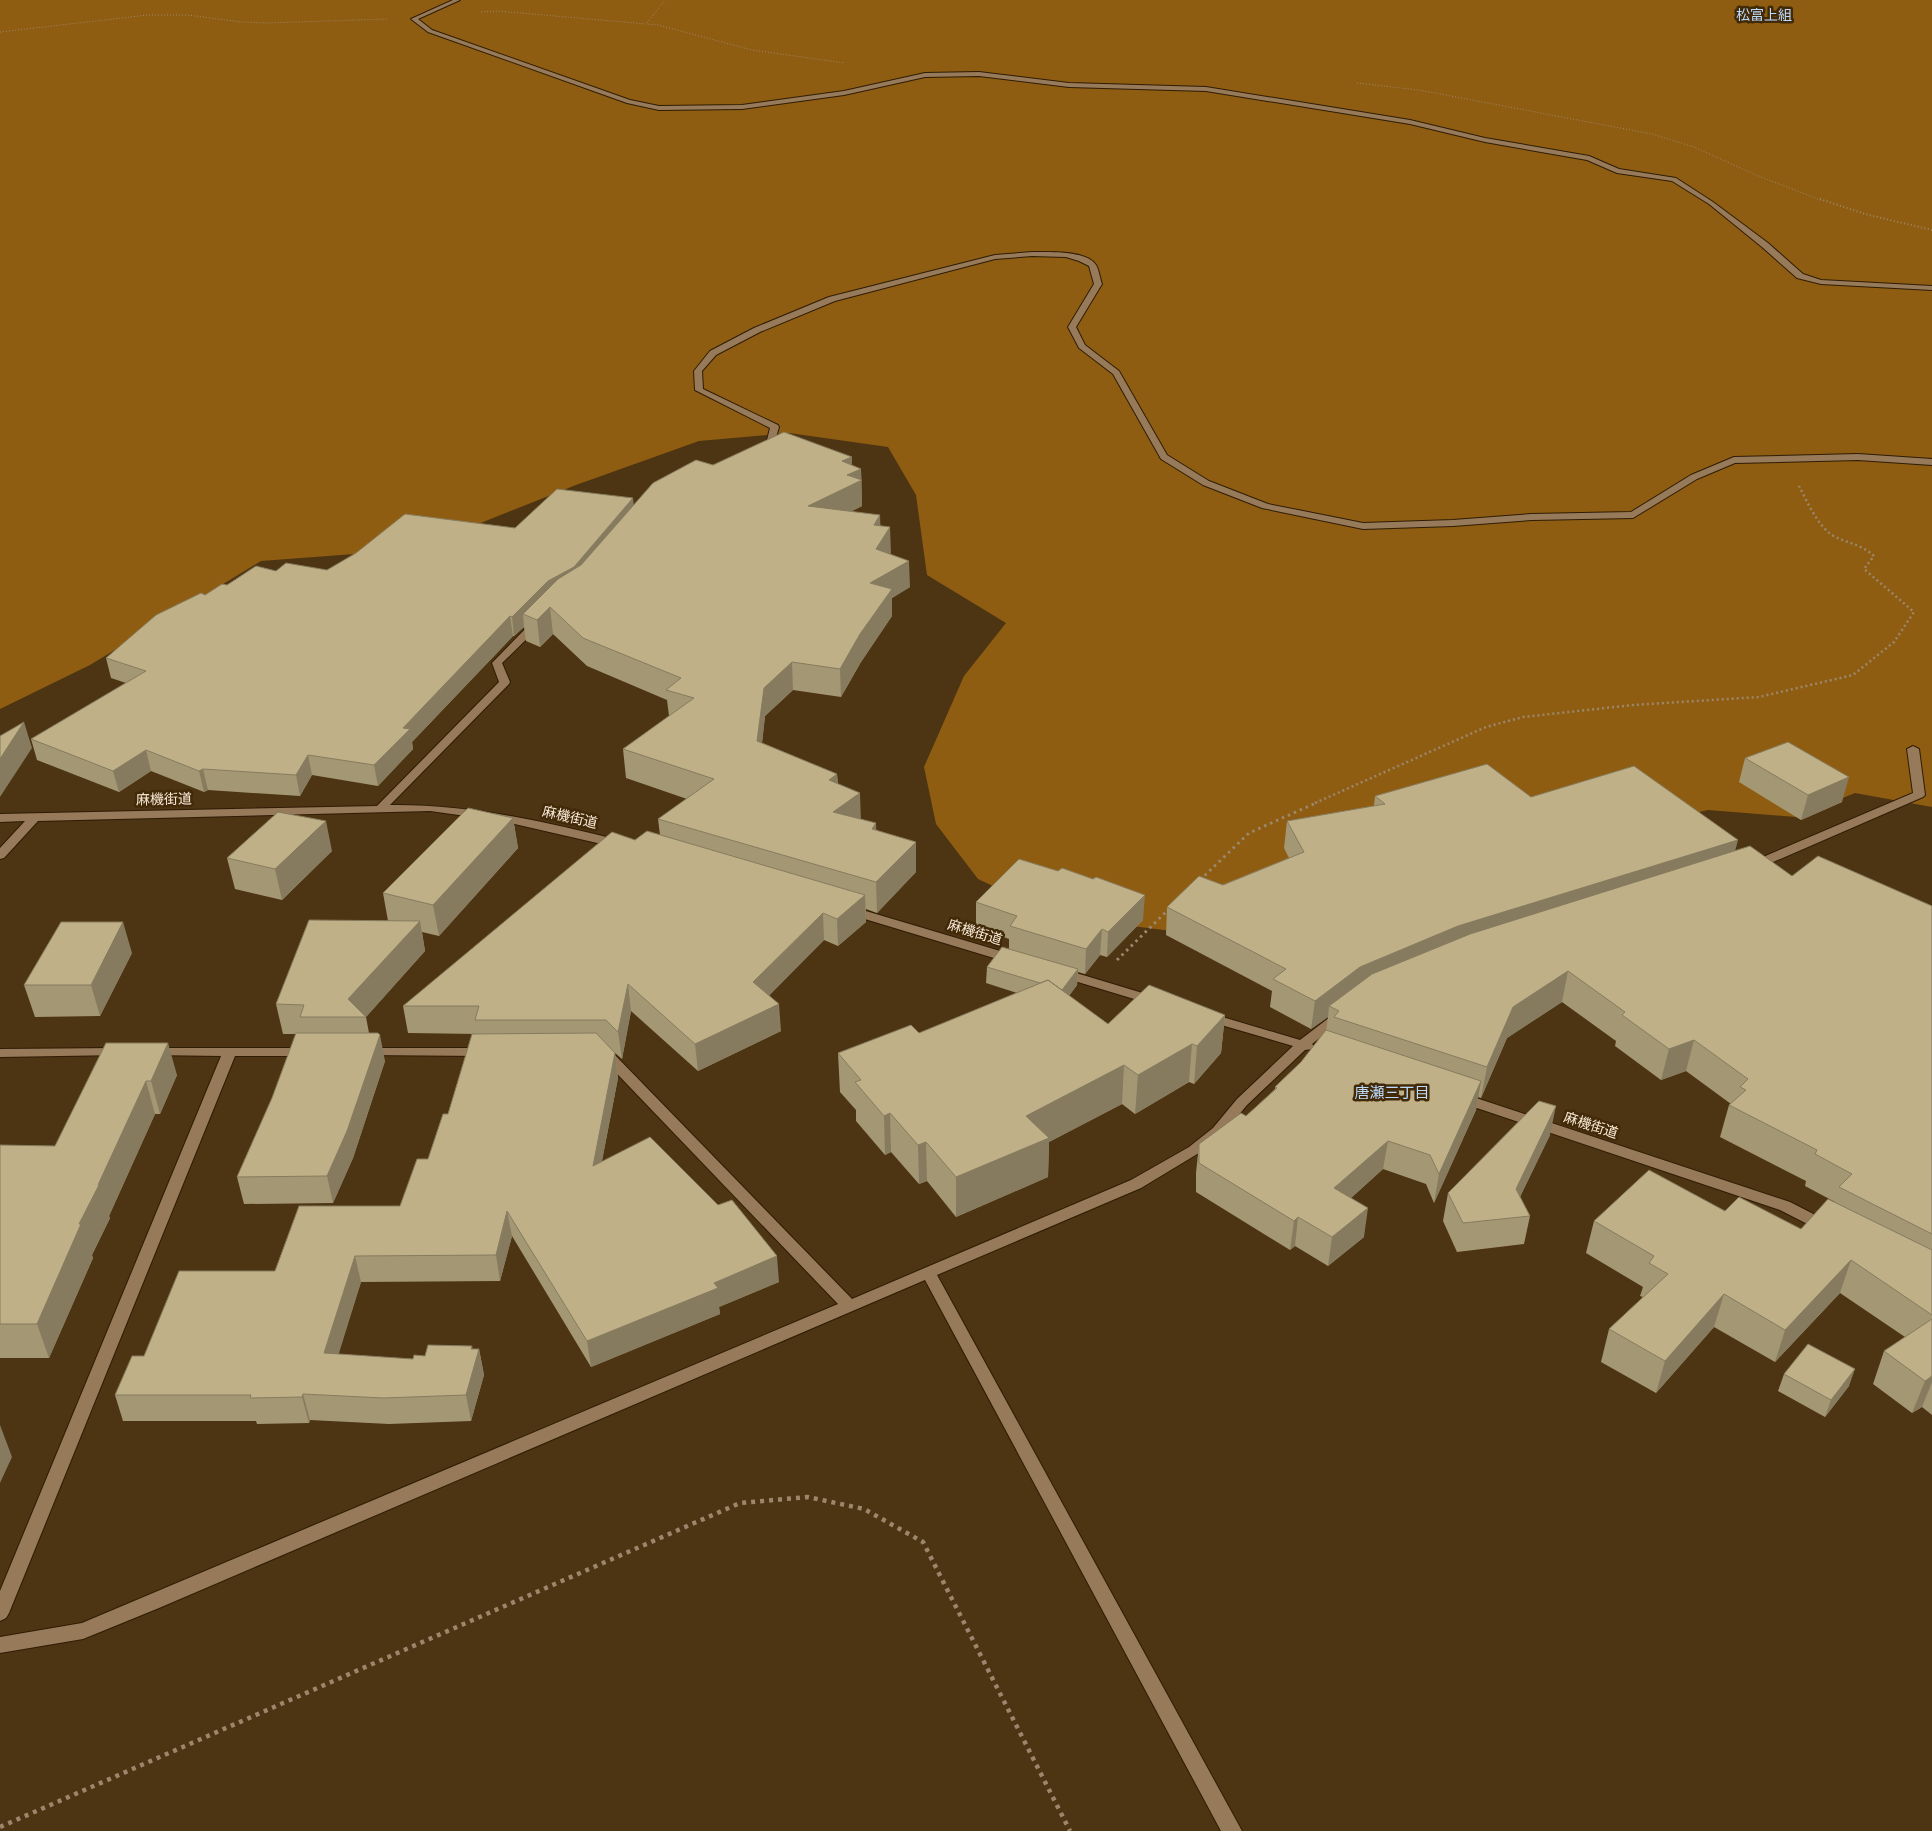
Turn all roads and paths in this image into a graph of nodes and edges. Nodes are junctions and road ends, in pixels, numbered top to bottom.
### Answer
1 (457, 0) edge
2 (664, 0) edge
3 (475, 12) dead end
4 (414, 19) junction
5 (647, 24) junction
6 (0, 32) edge
7 (854, 64) dead end
8 (1932, 288) edge
9 (752, 452) edge
10 (1932, 462) edge
11 (1791, 483) dead end
12 (543, 616) edge
13 (1914, 750) dead end
14 (380, 809) junction
15 (36, 817) junction
16 (0, 818) edge
17 (632, 847) edge
18 (0, 855) edge
19 (1738, 871) edge
20 (1200, 880) edge
21 (839, 907) edge
22 (1171, 908) edge
23 (1027, 963) edge
24 (1046, 968) edge
25 (1093, 982) junction
26 (1169, 1005) edge
27 (1354, 1006) edge
28 (1198, 1014) edge
29 (1302, 1044) junction
30 (1321, 1051) edge
31 (230, 1052) junction
32 (319, 1052) edge
33 (358, 1052) edge
34 (496, 1052) edge
35 (594, 1052) edge
36 (0, 1053) edge
37 (1444, 1092) edge
38 (1837, 1232) edge
39 (928, 1272) junction
40 (849, 1306) junction
41 (0, 1613) edge
42 (0, 1645) edge
43 (0, 1827) edge
44 (1070, 1831) edge
45 (1232, 1831) edge

1 - 4 street
2 - 5 path
3 - 5 path
4 - 6 path
4 - 8 street
5 - 7 path
9 - 10 street
11 - 20 path
12 - 14 street
13 - 19 street
14 - 15 street, 麻機街道
14 - 17 street, 麻機街道
15 - 16 street, 麻機街道
15 - 18 street
21 - 23 street, 麻機街道
22 - 25 path
24 - 25 street
25 - 26 street
27 - 29 street
28 - 29 street
29 - 30 street
29 - 39 street
31 - 32 street
31 - 36 street
31 - 41 street
33 - 34 street
35 - 40 street
37 - 38 street, 麻機街道
39 - 40 street
39 - 45 street
40 - 42 street
43 - 44 path

